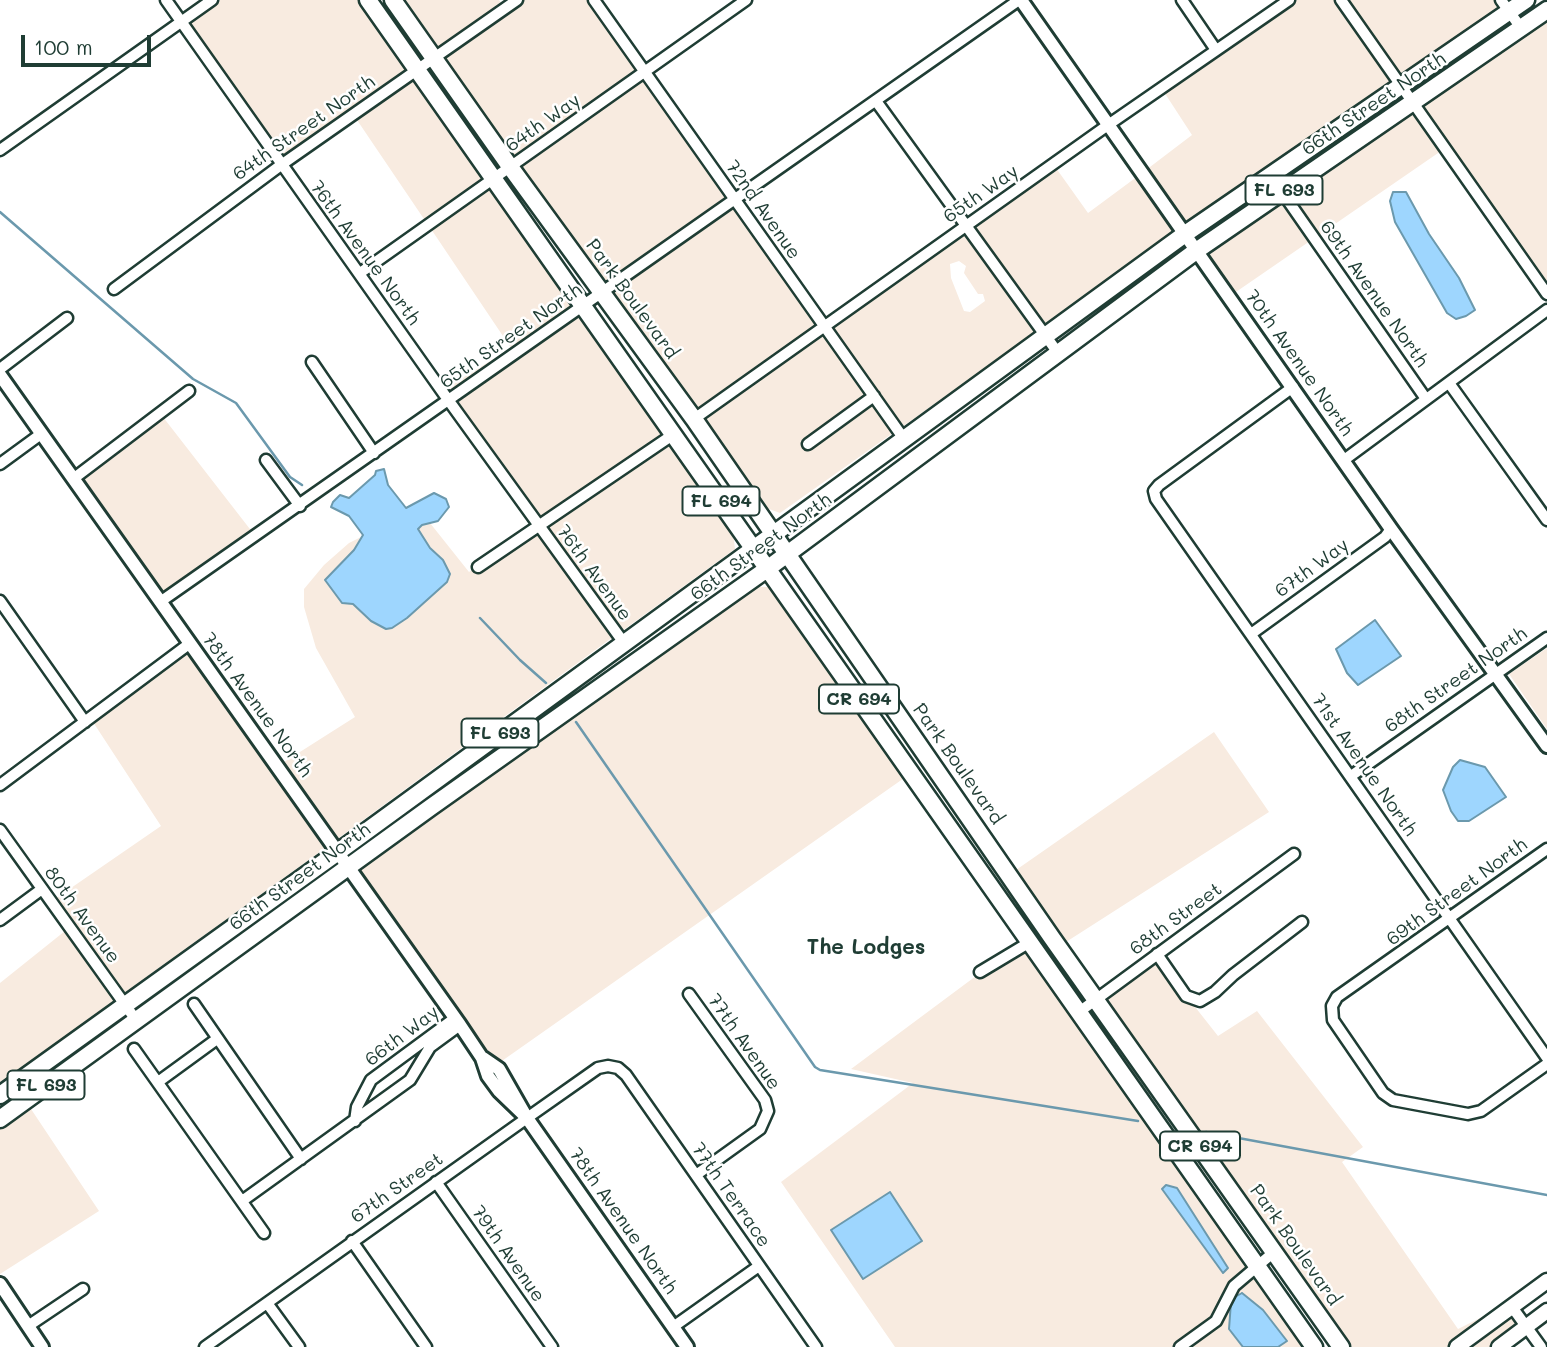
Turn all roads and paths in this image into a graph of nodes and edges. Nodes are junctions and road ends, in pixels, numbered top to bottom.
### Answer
1 (166, 0) edge
2 (212, 0) edge
3 (368, 0) edge
4 (393, 0) edge
5 (517, 0) edge
6 (594, 0) edge
7 (746, 0) edge
8 (1020, 0) edge
9 (1182, 0) edge
10 (1289, 0) edge
11 (1341, 0) edge
12 (1526, 0) edge
13 (1505, 6) edge
14 (1547, 10) edge
15 (182, 22) junction
16 (1521, 28) junction
17 (1216, 50) junction
18 (434, 57) junction
19 (417, 69) junction
20 (645, 72) junction
21 (1401, 86) junction
22 (876, 101) junction
23 (1413, 103) junction
24 (1108, 125) junction
25 (0, 150) edge
26 (281, 165) junction
27 (510, 168) junction
28 (1278, 170) junction
29 (494, 180) junction
30 (1282, 191) junction
31 (735, 200) junction
32 (967, 226) junction
33 (1185, 234) junction
34 (1196, 251) junction
35 (360, 273) junction
36 (114, 289) dead end
37 (603, 293) junction
38 (1547, 295) edge
39 (584, 307) junction
40 (1547, 310) edge
41 (67, 318) dead end
42 (824, 325) junction
43 (1045, 336) junction
44 (1058, 353) junction
45 (312, 362) dead end
46 (0, 369) edge
47 (0, 375) edge
48 (1448, 383) junction
49 (1293, 387) junction
50 (189, 391) dead end
51 (874, 396) junction
52 (1426, 399) junction
53 (449, 401) junction
54 (694, 419) junction
55 (674, 433) junction
56 (41, 434) junction
57 (904, 439) junction
58 (808, 444) dead end
59 (374, 453) junction
60 (267, 460) dead end
61 (1344, 460) junction
62 (0, 464) edge
63 (73, 480) junction
64 (300, 506) junction
65 (1547, 520) edge
66 (537, 525) junction
67 (1391, 529) junction
68 (774, 534) junction
69 (754, 549) junction
70 (788, 554) junction
71 (478, 567) dead end
72 (767, 569) junction
73 (0, 601) edge
74 (160, 602) junction
75 (1251, 634) junction
76 (1547, 638) edge
77 (624, 643) junction
78 (189, 644) junction
79 (1494, 675) junction
80 (85, 722) junction
81 (1547, 746) edge
82 (901, 758) junction
83 (1351, 776) junction
84 (0, 785) edge
85 (957, 800) junction
86 (0, 830) edge
87 (1547, 849) edge
88 (338, 852) junction
89 (1294, 854) dead end
90 (349, 868) junction
91 (42, 889) junction
92 (0, 920) edge
93 (1449, 920) junction
94 (1302, 922) dead end
95 (1030, 942) junction
96 (1157, 954) junction
97 (980, 972) dead end
98 (689, 994) dead end
99 (1096, 999) junction
100 (124, 1004) junction
101 (194, 1004) dead end
102 (1079, 1012) junction
103 (136, 1020) junction
104 (457, 1022) junction
105 (217, 1039) junction
106 (134, 1049) dead end
107 (1547, 1058) edge
108 (1547, 1064) edge
109 (613, 1066) joint
110 (158, 1082) junction
111 (0, 1095) edge
112 (527, 1118) junction
113 (0, 1119) edge
114 (355, 1121) junction
115 (301, 1159) junction
116 (696, 1175) junction
117 (436, 1182) junction
118 (242, 1201) junction
119 (264, 1233) dead end
120 (352, 1241) junction
121 (1274, 1252) junction
122 (1257, 1265) junction
123 (759, 1266) junction
124 (1547, 1281) edge
125 (0, 1284) edge
126 (83, 1289) dead end
127 (267, 1303) junction
128 (1512, 1307) junction
129 (1547, 1311) edge
130 (27, 1326) junction
131 (1527, 1326) junction
132 (673, 1327) junction
133 (39, 1346) edge
134 (205, 1347) edge
135 (299, 1347) edge
136 (426, 1347) edge
137 (552, 1347) edge
138 (687, 1347) edge
139 (816, 1347) edge
140 (1180, 1347) edge
141 (1314, 1347) edge
142 (1341, 1347) edge
143 (1457, 1347) edge
144 (1499, 1347) edge
145 (1541, 1347) edge

1 - 15 street, 76th Avenue North
2 - 15 street
3 - 19 main road, FL 694
4 - 18 main road, Park Boulevard / FL 694
5 - 18 street, 64th Street North
6 - 20 street, 72nd Avenue
7 - 20 street, 64th Way
8 - 22 street, 65th Street North
8 - 24 street, 70th Avenue North
9 - 17 street
10 - 17 street, 65th Way
11 - 21 street
12 - 13 main road, 66th Street North / FL 693
13 - 16 street
13 - 21 main road, 66th Street North / FL 693
14 - 16 main road, 66th Street North / FL 693
15 - 25 street
15 - 26 street, 76th Avenue North
16 - 23 main road, 66th Street North / FL 693
17 - 24 street, 65th Way
18 - 19 street, 64th Street North
18 - 27 main road, Park Boulevard / FL 694
19 - 26 street, 64th Street North
19 - 29 main road, FL 694
20 - 27 street, 64th Way
20 - 31 street, 72nd Avenue
21 - 23 street
21 - 28 main road, 66th Street North / FL 693
22 - 31 street, 65th Street North
22 - 32 street
23 - 30 main road, 66th Street North / FL 693
23 - 38 street
24 - 32 street, 65th Way
24 - 33 street, 70th Avenue North
26 - 35 street, 76th Avenue North
26 - 36 street, 64th Street North
27 - 29 street, 64th Way
27 - 37 main road, Park Boulevard / FL 694
28 - 30 street, 69th Avenue North
28 - 33 main road, 66th Street North / FL 693
29 - 35 street, 64th Way
29 - 39 main road, FL 694
30 - 34 main road, 66th Street North / FL 693
30 - 52 street, 69th Avenue North
31 - 37 street, 65th Street North
31 - 42 street, 72nd Avenue
32 - 42 street, 65th Way
32 - 43 street
33 - 34 street, 70th Avenue North
33 - 43 main road, 66th Street North / FL 693
34 - 44 main road, 66th Street North / FL 693
34 - 49 street, 70th Avenue North
35 - 53 street, 76th Avenue North
37 - 39 street, 65th Street North
37 - 54 main road, Park Boulevard / FL 694
39 - 53 street, 65th Street North
39 - 55 main road, FL 694
40 - 48 street
41 - 46 street
42 - 51 street, 72nd Avenue
42 - 54 street, 65th Way
43 - 44 street
43 - 57 main road, 66th Street North / FL 693
44 - 70 main road, 66th Street North / FL 693
45 - 59 street
47 - 56 street, 78th Avenue North
48 - 52 street
48 - 65 street
49 - 61 street, 70th Avenue North
49 - 75 street, 71st Avenue North
50 - 63 street
51 - 57 street, 72nd Avenue
51 - 58 street
52 - 61 street
53 - 59 street, 65th Street North
53 - 66 street, 76th Avenue North
54 - 68 main road, Park Boulevard / FL 694
55 - 66 street
55 - 69 main road, FL 694
56 - 62 street
56 - 63 street, 78th Avenue North
57 - 68 main road, 66th Street North / FL 693
59 - 64 street, 65th Street North
60 - 64 street
61 - 67 street, 70th Avenue North
63 - 74 street, 78th Avenue North
64 - 74 street, 65th Street North
66 - 71 street
66 - 77 street, 76th Avenue
67 - 75 street, 67th Way
67 - 79 street, 70th Avenue North
68 - 69 main road, 66th Street North / FL 693
68 - 70 main road, Park Boulevard / FL 694
69 - 72 main road, FL 694
69 - 77 main road, 66th Street North / FL 693
70 - 72 main road, 66th Street North / FL 693
70 - 85 main road, Park Boulevard / CR 694
72 - 82 main road, CR 694
72 - 90 main road, 66th Street North / FL 693
73 - 80 street
74 - 78 street, 78th Avenue North
75 - 83 street, 71st Avenue North
76 - 79 street, 68th Street North
77 - 88 main road, 66th Street North / FL 693
78 - 80 street
78 - 88 street, 78th Avenue North
79 - 81 street, 70th Avenue North
79 - 83 street, 68th Street North
80 - 84 street
82 - 85 main road
82 - 95 main road, CR 694
83 - 93 street, 71st Avenue North
85 - 99 main road, Park Boulevard / CR 694
86 - 91 street, 80th Avenue
87 - 93 street, 69th Street North
88 - 90 street, 78th Avenue North
88 - 100 main road, 66th Street North / FL 693
89 - 96 street, 68th Street
90 - 103 main road, 66th Street North / FL 693
90 - 104 street, 78th Avenue North
91 - 92 street
91 - 100 street, 80th Avenue
93 - 107 street, 71st Avenue North
93 - 108 street, 69th Street North
94 - 96 street
95 - 97 street
95 - 102 main road, CR 694
96 - 99 street, 68th Street
98 - 116 street, 77th Avenue
99 - 102 street, 68th Street
99 - 121 main road, Park Boulevard / CR 694
100 - 103 street, 80th Avenue
100 - 111 main road, 66th Street North / FL 693
101 - 105 street
102 - 122 main road, CR 694
103 - 113 main road, 66th Street North / FL 693
104 - 112 street, 78th Avenue North
104 - 114 street, 66th Way
104 - 114 street, 66th Way
105 - 110 street
105 - 115 street
106 - 110 street
109 - 112 street, 67th Street
109 - 116 street, 77th Terrace
110 - 118 street
112 - 117 street, 67th Street
112 - 132 street, 78th Avenue North
114 - 115 street, 66th Way
115 - 118 street, 66th Way
116 - 123 street, 77th Terrace
117 - 120 street, 67th Street
117 - 137 street, 79th Avenue
118 - 119 street
120 - 127 street, 67th Street
120 - 136 street
121 - 122 street
121 - 142 main road, Park Boulevard / CR 694
122 - 140 street
122 - 141 main road, CR 694
123 - 132 street
123 - 139 street, 77th Terrace
124 - 128 main road
125 - 130 street
126 - 130 street
127 - 134 street, 67th Street
127 - 135 street
128 - 131 street
128 - 143 main road
129 - 131 main road
130 - 133 street
131 - 144 main road
131 - 145 street
132 - 138 street, 78th Avenue North

